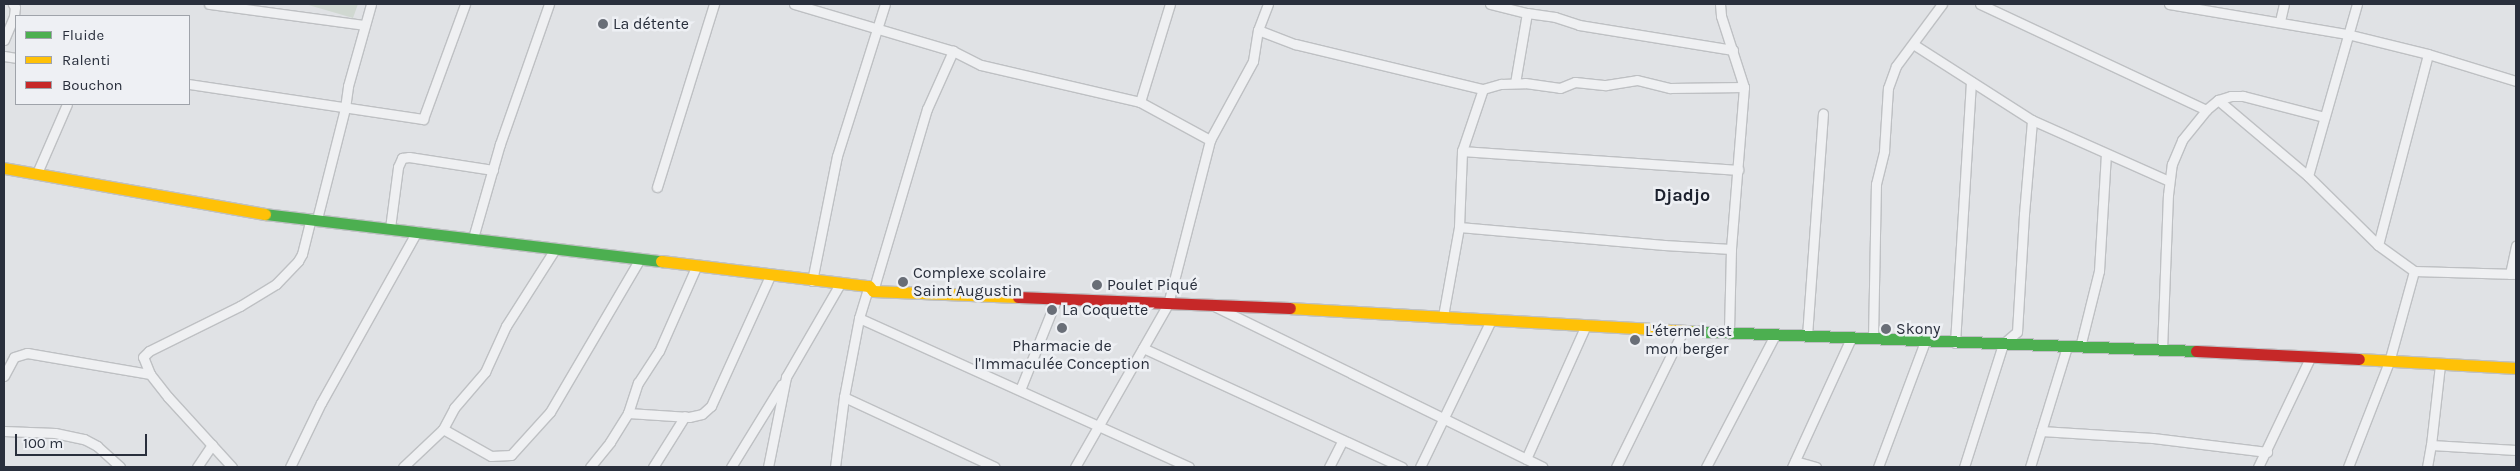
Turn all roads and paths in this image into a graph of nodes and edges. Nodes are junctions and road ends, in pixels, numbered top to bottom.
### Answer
1 (13, 4) edge
2 (209, 4) edge
3 (371, 4) edge
4 (465, 4) edge
5 (549, 4) edge
6 (714, 4) edge
7 (794, 4) edge
8 (885, 4) edge
9 (1170, 4) edge
10 (1268, 4) edge
11 (1490, 4) edge
12 (1720, 4) edge
13 (1942, 4) edge
14 (1980, 4) edge
15 (2169, 4) edge
16 (2284, 4) edge
17 (2357, 4) edge
18 (1526, 13) junction
19 (2280, 21) junction
20 (365, 25) junction
21 (878, 28) junction
22 (1258, 30) junction
23 (2347, 34) junction
24 (4, 40) edge
25 (1913, 44) junction
26 (953, 50) junction
27 (1733, 50) junction
28 (2428, 54) junction
29 (1971, 81) junction
30 (2516, 81) edge
31 (1515, 83) junction
32 (190, 84) edge
33 (1744, 87) junction
34 (1482, 89) junction
35 (2218, 100) junction
36 (1140, 102) junction
37 (67, 105) edge
38 (345, 108) junction
39 (2206, 110) junction
40 (1823, 114) dead end
41 (2324, 118) junction
42 (2032, 120) junction
43 (1210, 140) junction
44 (1462, 150) junction
45 (2106, 154) junction
46 (4, 168) edge
47 (493, 170) junction
48 (1738, 170) junction
49 (37, 173) junction
50 (2308, 176) junction
51 (2169, 181) junction
52 (657, 187) dead end
53 (314, 219) junction
54 (1459, 227) junction
55 (390, 228) junction
56 (417, 231) junction
57 (473, 238) junction
58 (2378, 245) junction
59 (2516, 246) edge
60 (555, 249) junction
61 (1731, 249) junction
62 (639, 260) junction
63 (697, 265) junction
64 (2414, 271) junction
65 (770, 274) junction
66 (2513, 274) edge
67 (812, 281) junction
68 (840, 284) junction
69 (871, 289) junction
70 (1056, 300) junction
71 (1168, 304) junction
72 (1210, 304) junction
73 (1443, 316) junction
74 (859, 318) junction
75 (1491, 320) junction
76 (1586, 325) junction
77 (1683, 331) junction
78 (1729, 333) junction
79 (1775, 334) junction
80 (1807, 336) junction
81 (1851, 338) junction
82 (1873, 339) junction
83 (1925, 341) junction
84 (1955, 343) junction
85 (2003, 344) junction
86 (2067, 347) junction
87 (2080, 347) junction
88 (1143, 348) junction
89 (2162, 350) junction
90 (2311, 356) junction
91 (2389, 362) junction
92 (2440, 365) junction
93 (2516, 368) edge
94 (150, 374) junction
95 (4, 376) edge
96 (786, 378) junction
97 (1020, 390) junction
98 (844, 397) junction
99 (628, 413) junction
100 (684, 416) junction
101 (1442, 420) junction
102 (1098, 426) junction
103 (443, 429) junction
104 (2041, 430) junction
105 (4, 431) edge
106 (1343, 440) junction
107 (212, 445) junction
108 (2432, 445) junction
109 (2516, 450) edge
110 (2267, 452) junction
111 (1526, 459) junction
112 (1794, 464) edge
113 (120, 467) edge
114 (197, 467) edge
115 (232, 467) edge
116 (290, 467) edge
117 (402, 467) edge
118 (590, 467) edge
119 (653, 467) edge
120 (731, 467) edge
121 (768, 467) edge
122 (835, 467) edge
123 (995, 467) edge
124 (1075, 467) edge
125 (1189, 467) edge
126 (1329, 467) edge
127 (1402, 467) edge
128 (1420, 467) edge
129 (1542, 467) edge
130 (1616, 467) edge
131 (1706, 467) edge
132 (1816, 467) edge
133 (1878, 467) edge
134 (1964, 467) edge
135 (2030, 467) edge
136 (2258, 467) edge
137 (2348, 467) edge
138 (2426, 467) edge

1 - 24 street
2 - 20 street
3 - 20 street
4 - 38 street
5 - 47 street
6 - 52 street
7 - 21 street
8 - 21 street
9 - 36 street
10 - 22 street
11 - 18 street
12 - 27 street
13 - 25 street
14 - 39 street
15 - 19 street
16 - 19 street
17 - 23 street
18 - 27 street
18 - 31 street
19 - 23 street
20 - 38 street
21 - 26 street
21 - 67 street
22 - 34 street
22 - 43 street
23 - 28 street
23 - 41 street
25 - 29 street
25 - 82 street
26 - 36 street
26 - 69 street
27 - 33 street
28 - 30 street
28 - 58 street
29 - 42 street
29 - 84 street
31 - 33 street
31 - 34 street
32 - 38 street
33 - 48 street
34 - 44 street
35 - 39 street
35 - 41 street
35 - 50 street
36 - 43 street
37 - 49 street
38 - 53 street
39 - 51 street
40 - 80 street
41 - 50 street
42 - 45 street
42 - 85 street
43 - 71 street
44 - 48 street
44 - 54 street
45 - 51 street
45 - 87 street
46 - 49 main road
47 - 55 street
47 - 57 street
48 - 61 street
49 - 53 main road
50 - 58 street
51 - 89 street
53 - 55 main road
53 - 94 street
54 - 61 street
54 - 73 street
55 - 56 main road
56 - 57 main road
56 - 116 street
57 - 60 main road
58 - 64 street
59 - 66 street
60 - 62 main road
60 - 103 street
61 - 78 street
62 - 63 main road
62 - 103 street
63 - 65 main road
63 - 99 street
64 - 66 street
64 - 91 street
65 - 67 main road
65 - 100 street
67 - 68 main road
68 - 69 main road
68 - 96 street
69 - 70 main road
69 - 74 street
70 - 71 main road
70 - 97 street
71 - 72 main road
71 - 88 street
72 - 73 main road
72 - 101 street
73 - 75 main road
74 - 97 street
74 - 98 street
75 - 76 main road
75 - 101 street
76 - 77 main road
76 - 111 street
77 - 78 main road
77 - 130 street
78 - 79 main road
79 - 80 main road
79 - 131 street
80 - 81 main road
81 - 82 main road
81 - 112 street
82 - 83 main road
83 - 84 main road
83 - 133 street
84 - 85 main road
85 - 86 main road
85 - 134 street
86 - 87 main road
86 - 104 street
87 - 89 main road
88 - 102 street
88 - 106 street
89 - 90 main road
90 - 91 main road
90 - 110 street
91 - 92 main road
91 - 137 street
92 - 93 main road
92 - 108 street
94 - 95 street
94 - 107 street
96 - 120 street
96 - 121 street
97 - 102 street
98 - 122 street
98 - 123 street
99 - 100 street
99 - 118 street
100 - 119 street
101 - 111 street
101 - 128 street
102 - 124 street
102 - 125 street
103 - 117 street
104 - 110 street
104 - 135 street
105 - 113 street
106 - 126 street
106 - 127 street
107 - 114 street
107 - 115 street
108 - 109 street
108 - 138 street
110 - 136 street
111 - 129 street
112 - 132 street

